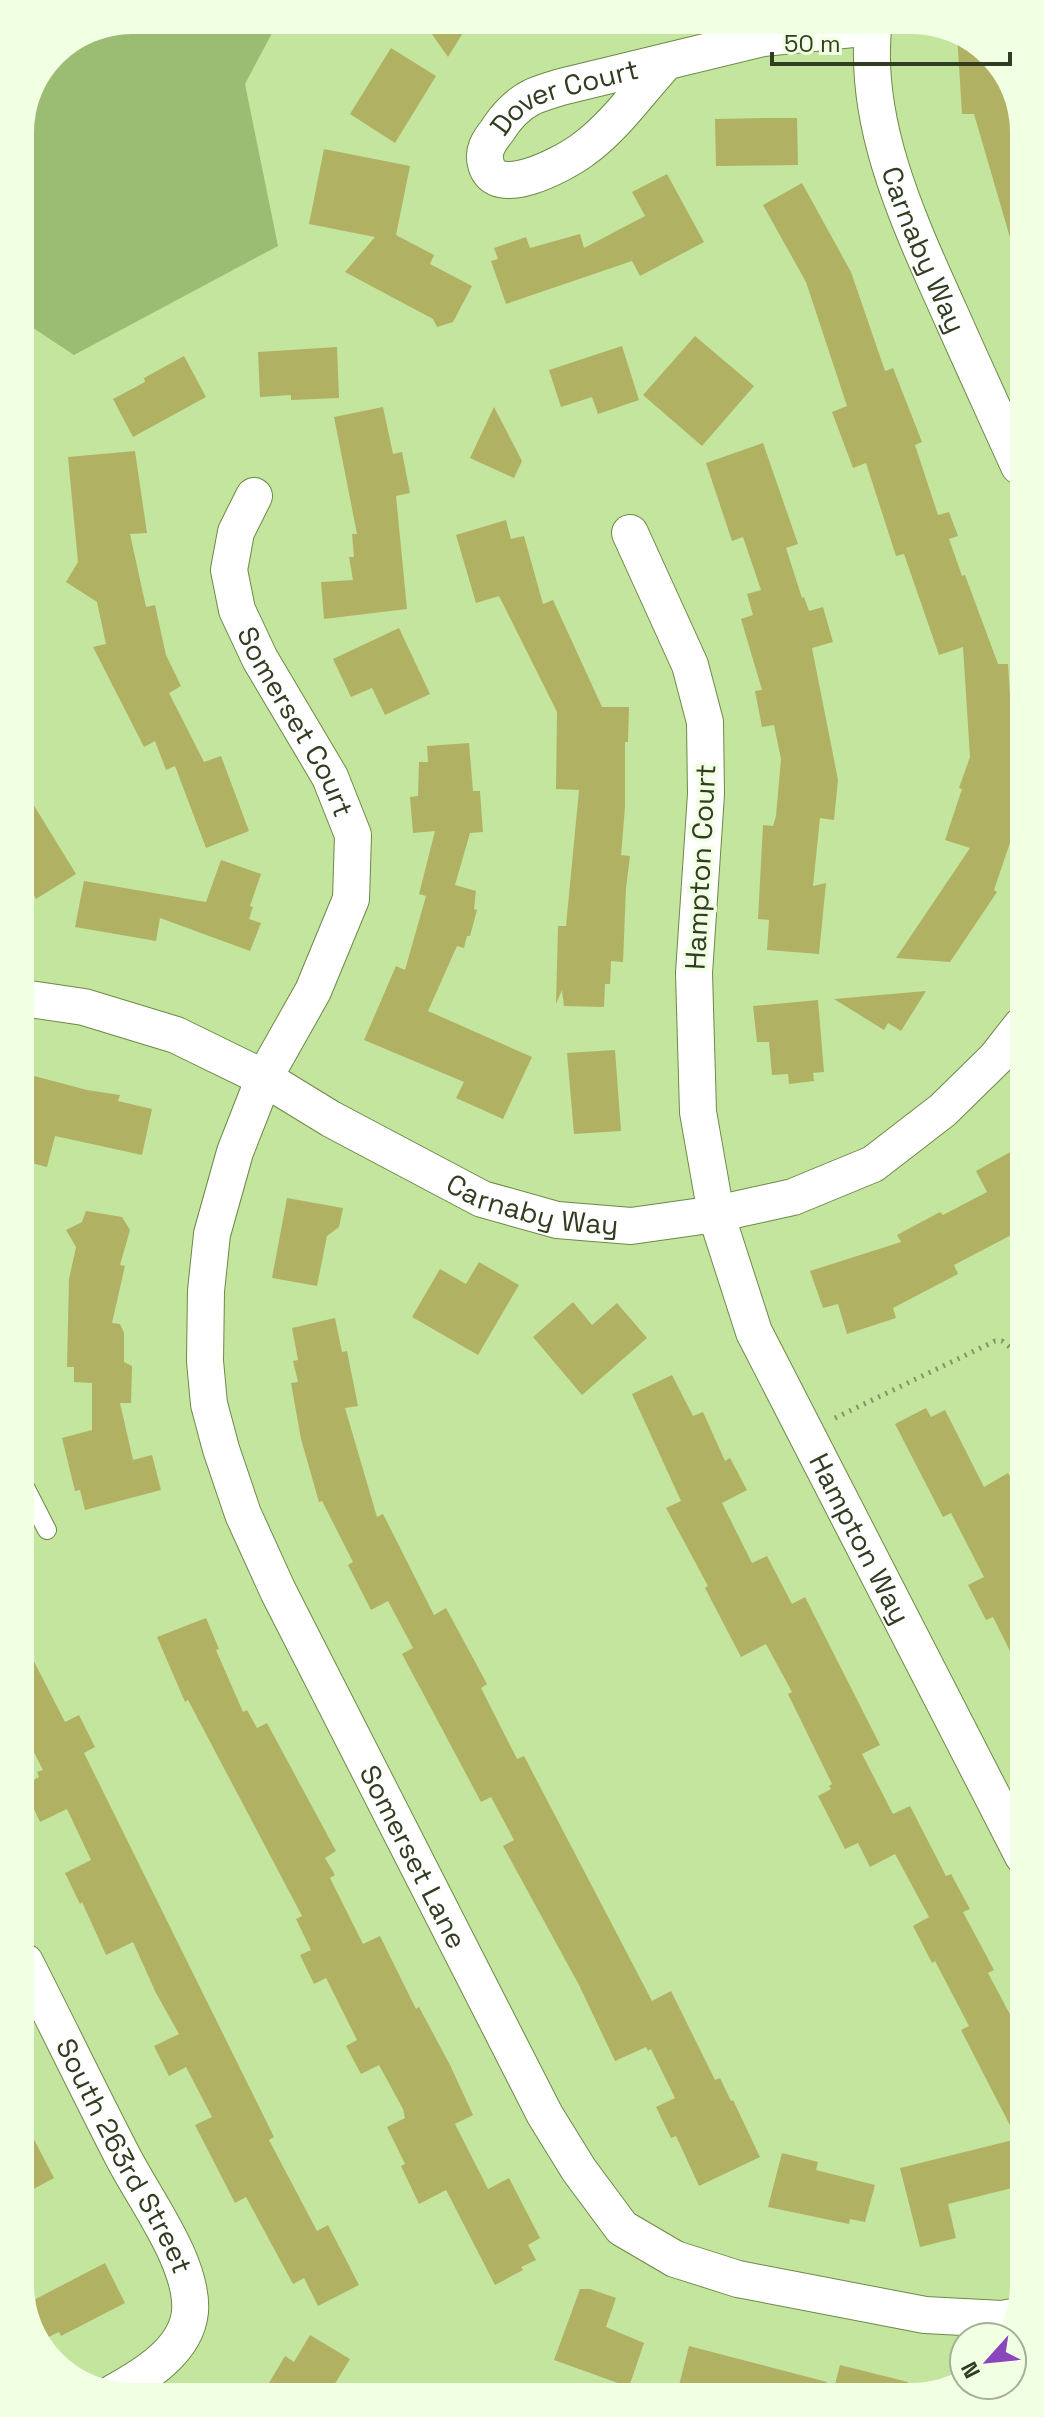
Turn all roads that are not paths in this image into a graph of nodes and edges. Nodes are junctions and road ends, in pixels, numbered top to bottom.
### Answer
1 (795, 34) edge
2 (874, 34) edge
3 (666, 62) junction
4 (1010, 446) edge
5 (254, 496) dead end
6 (630, 533) dead end
7 (34, 1000) edge
8 (1010, 1040) edge
9 (264, 1078) junction
10 (716, 1214) junction
11 (34, 1505) edge
12 (47, 1530) dead end
13 (1010, 1831) edge
14 (34, 1980) edge
15 (1004, 2319) edge
16 (132, 2383) edge

1 - 3 street, Dover Court
2 - 4 street, Carnaby Way
3 - 3 street, Dover Court
5 - 9 street, Somerset Court
6 - 10 street, Hampton Court
7 - 9 street, Carnaby Way
8 - 10 street, Carnaby Way
9 - 10 street, Carnaby Way
9 - 15 street, Somerset Lane
10 - 13 street, Hampton Way
11 - 12 lane
14 - 16 street, South 263rd Street

